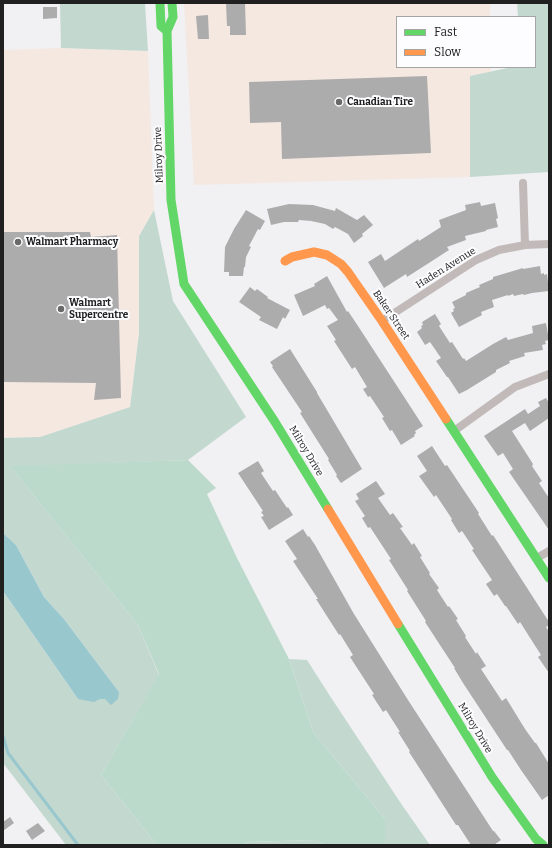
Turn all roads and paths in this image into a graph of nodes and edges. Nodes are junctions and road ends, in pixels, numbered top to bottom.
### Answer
1 (160, 3) edge
2 (172, 3) edge
3 (166, 31) junction
4 (523, 183) dead end
5 (524, 244) junction
6 (549, 244) edge
7 (284, 261) dead end
8 (382, 321) junction
9 (549, 374) edge
10 (454, 431) junction
11 (549, 551) edge
12 (537, 558) junction
13 (549, 578) edge
14 (543, 845) edge

1 - 3 street, Milroy Drive
2 - 3 street, Milroy Drive
3 - 14 street, Milroy Drive
4 - 5 street
5 - 6 street, Haden Avenue
5 - 8 street, Haden Avenue
7 - 8 street, Baker Street
8 - 10 street, Baker Street
9 - 10 street
10 - 12 street, Baker Street
11 - 12 street
12 - 13 street, Baker Street

